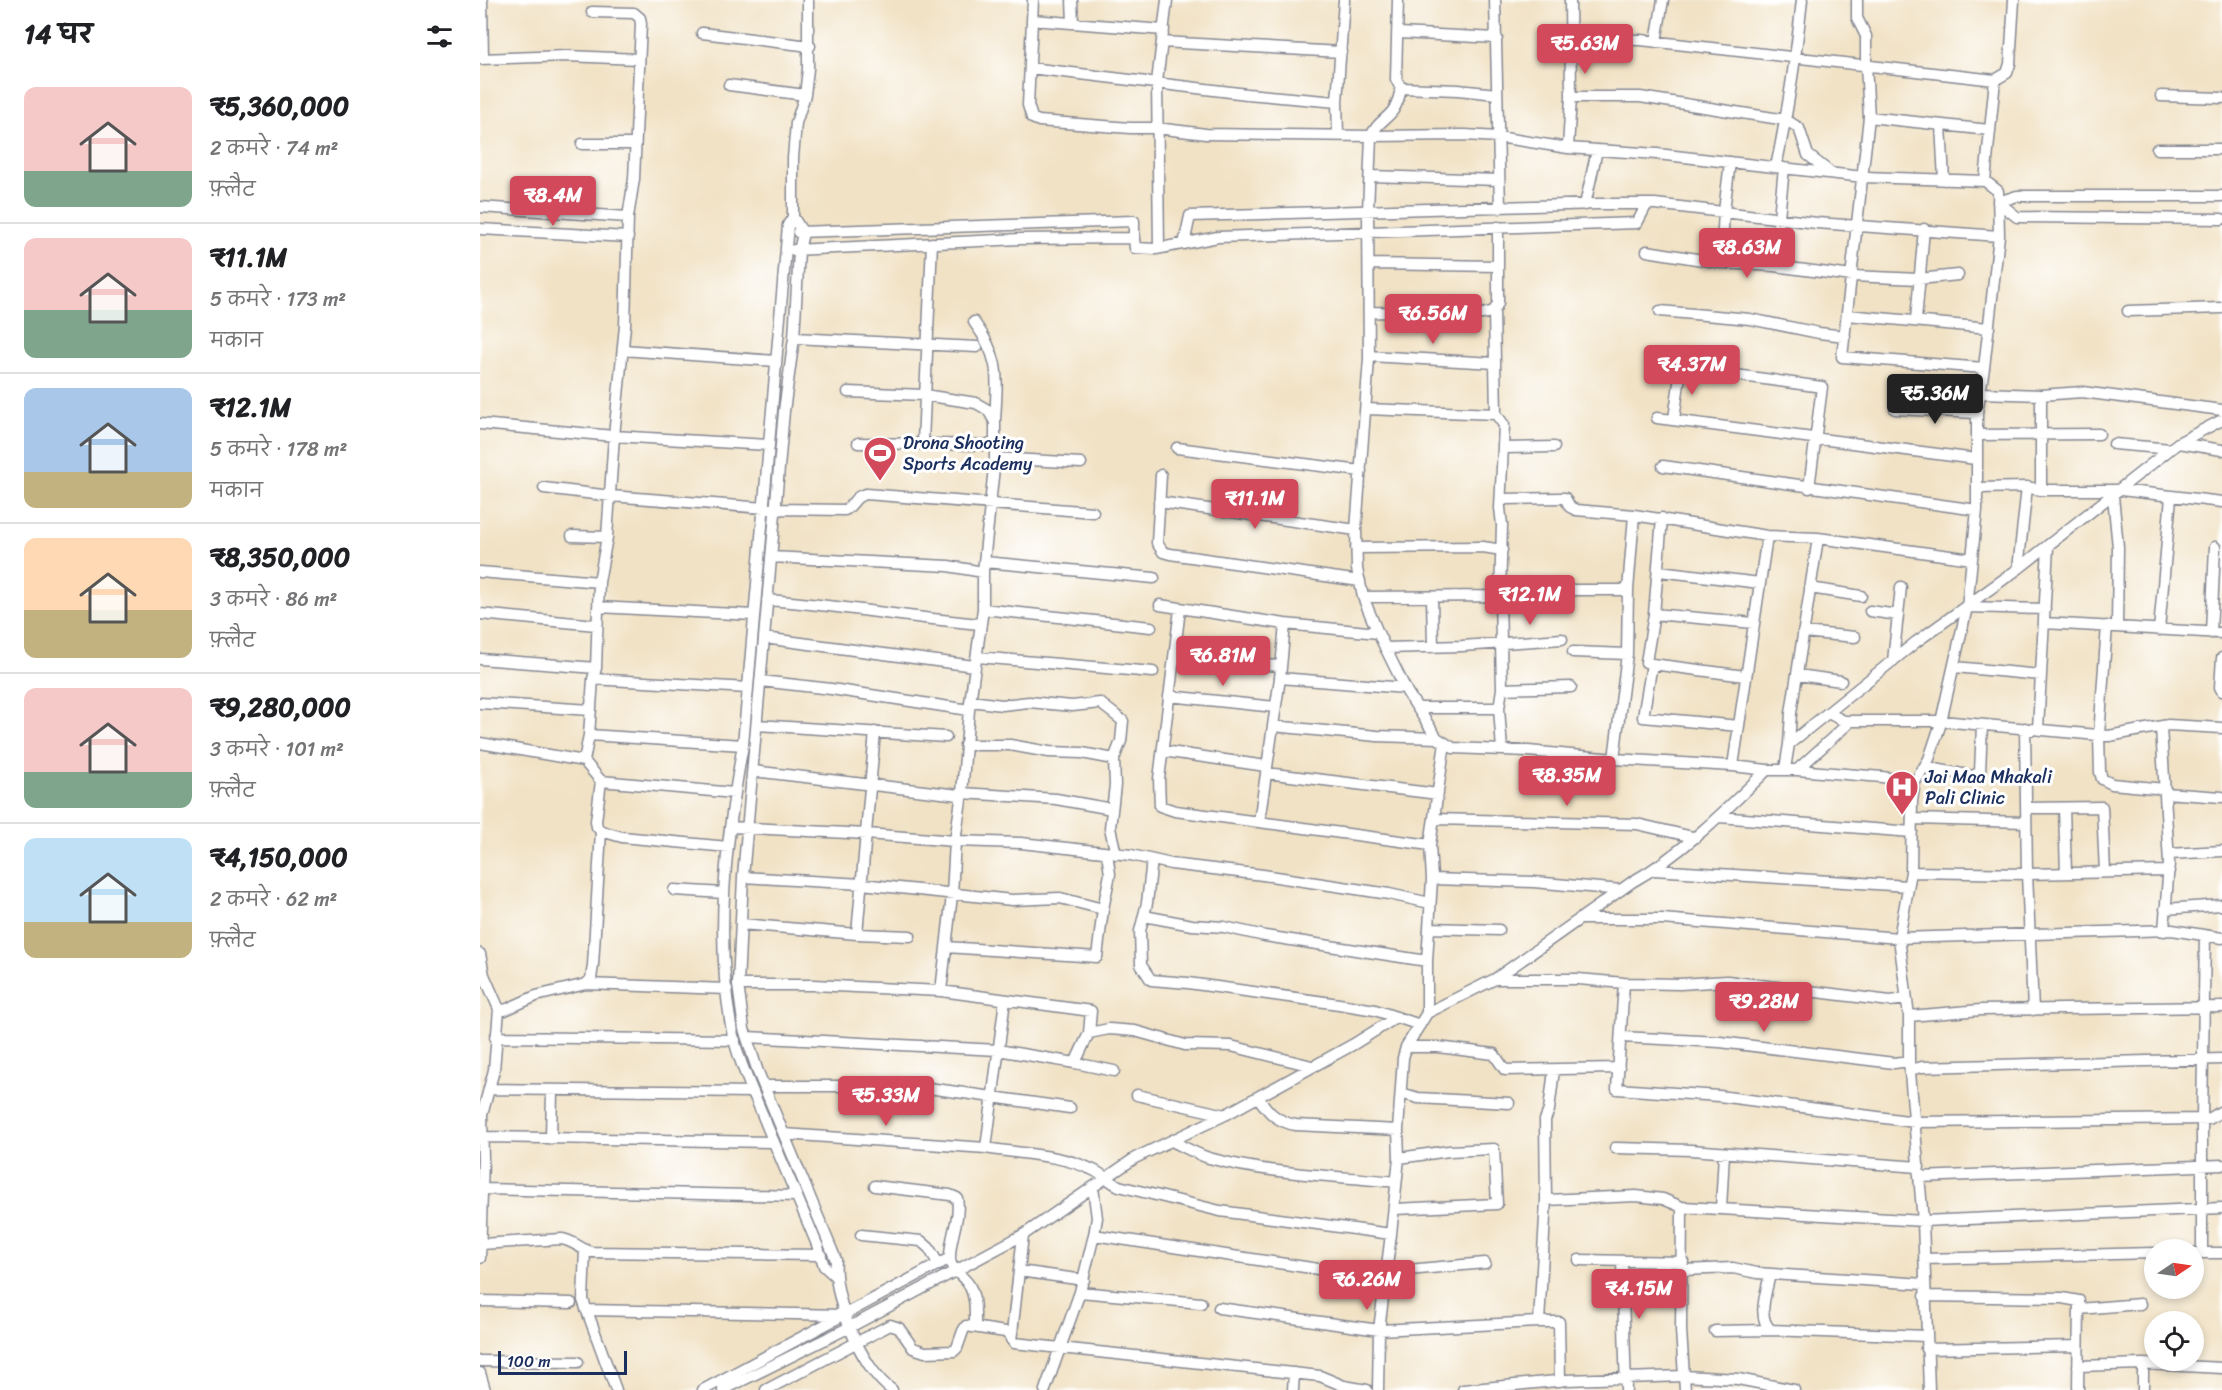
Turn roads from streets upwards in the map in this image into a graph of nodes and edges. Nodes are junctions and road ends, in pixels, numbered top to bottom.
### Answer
1 (482, 0) edge
2 (808, 0) edge
3 (1034, 0) edge
4 (1072, 0) edge
5 (1167, 0) edge
6 (1344, 0) edge
7 (1398, 0) edge
8 (1495, 0) edge
9 (1570, 0) edge
10 (1663, 0) edge
11 (1802, 0) edge
12 (1857, 0) edge
13 (2014, 0) edge
14 (592, 12) dead end
15 (1032, 20) junction
16 (1073, 22) junction
17 (1164, 30) junction
18 (702, 33) dead end
19 (1399, 33) junction
20 (1497, 38) junction
21 (1570, 39) junction
22 (1162, 42) junction
23 (1656, 42) junction
24 (810, 46) junction
25 (1341, 52) junction
26 (1796, 58) junction
27 (481, 59) edge
28 (638, 59) junction
29 (1866, 65) junction
30 (1030, 68) junction
31 (1995, 80) junction
32 (1157, 82) junction
33 (729, 85) dead end
34 (1401, 88) junction
35 (1497, 94) junction
36 (805, 95) junction
37 (2161, 96) dead end
38 (1571, 97) junction
39 (2222, 98) edge
40 (1337, 102) junction
41 (1869, 117) junction
42 (1786, 120) junction
43 (1941, 125) junction
44 (1156, 128) junction
45 (1989, 130) junction
46 (1338, 134) junction
47 (1371, 136) junction
48 (1498, 137) junction
49 (582, 144) dead end
50 (635, 144) junction
51 (1568, 148) junction
52 (2157, 149) dead end
53 (2222, 149) edge
54 (1597, 150) junction
55 (1730, 162) junction
56 (1780, 167) junction
57 (1831, 173) junction
58 (1370, 176) junction
59 (1864, 177) junction
60 (1499, 180) junction
61 (1944, 180) junction
62 (1985, 181) junction
63 (2222, 196) edge
64 (1998, 202) junction
65 (1647, 204) junction
66 (1586, 205) junction
67 (480, 207) edge
68 (1500, 208) junction
69 (1368, 211) junction
70 (1724, 211) junction
71 (794, 217) junction
72 (628, 218) junction
73 (1778, 219) junction
74 (2222, 219) edge
75 (1858, 225) junction
76 (1498, 227) junction
77 (480, 229) edge
78 (1924, 229) junction
79 (787, 231) junction
80 (1368, 231) junction
81 (803, 233) junction
82 (1999, 236) junction
83 (628, 237) junction
84 (1134, 238) junction
85 (932, 243) junction
86 (1184, 244) junction
87 (1159, 248) junction
88 (786, 249) junction
89 (799, 251) junction
90 (1647, 251) dead end
91 (1721, 263) junction
92 (1369, 264) junction
93 (1498, 266) junction
94 (1774, 266) junction
95 (1958, 275) dead end
96 (1852, 276) junction
97 (1919, 279) junction
98 (2222, 308) edge
99 (1494, 311) junction
100 (1660, 311) dead end
101 (2128, 311) dead end
102 (1370, 312) junction
103 (1847, 315) junction
104 (1916, 320) junction
105 (974, 322) dead end
106 (1989, 328) junction
107 (1845, 336) junction
108 (794, 338) junction
109 (926, 344) junction
110 (977, 347) dead end
111 (623, 350) junction
112 (1369, 356) junction
113 (776, 361) junction
114 (1495, 363) junction
115 (1663, 365) dead end
116 (1984, 368) junction
117 (1681, 369) junction
118 (848, 392) dead end
119 (1981, 393) junction
120 (2041, 395) junction
121 (924, 396) junction
122 (1366, 409) junction
123 (1895, 409) dead end
124 (2222, 410) edge
125 (1977, 413) junction
126 (1496, 414) junction
127 (1657, 418) dead end
128 (1674, 419) junction
129 (2222, 420) edge
130 (994, 422) junction
131 (480, 424) edge
132 (2099, 434) dead end
133 (1978, 435) junction
134 (2041, 435) junction
135 (614, 436) junction
136 (1816, 439) junction
137 (858, 442) dead end
138 (923, 442) junction
139 (2114, 444) dead end
140 (768, 445) junction
141 (994, 445) junction
142 (2174, 446) junction
143 (1554, 447) dead end
144 (1178, 448) dead end
145 (1503, 448) junction
146 (2222, 450) edge
147 (995, 458) junction
148 (1976, 459) junction
149 (1081, 463) dead end
150 (1664, 466) dead end
151 (1361, 471) junction
152 (1161, 475) dead end
153 (2026, 487) junction
154 (544, 488) dead end
155 (1809, 488) junction
156 (1978, 488) junction
157 (2042, 490) junction
158 (2117, 493) junction
159 (611, 496) junction
160 (2171, 497) junction
161 (1159, 502) junction
162 (1501, 502) junction
163 (2222, 502) edge
164 (991, 504) junction
165 (763, 508) junction
166 (776, 509) junction
167 (1977, 510) junction
168 (1093, 512) dead end
169 (1634, 515) junction
170 (1662, 518) junction
171 (1356, 530) junction
172 (573, 536) dead end
173 (1767, 536) junction
174 (607, 537) junction
175 (1818, 538) junction
176 (2048, 547) junction
177 (2215, 547) dead end
178 (1356, 548) junction
179 (1502, 550) junction
180 (771, 557) junction
181 (1972, 559) junction
182 (984, 567) junction
183 (2018, 569) junction
184 (480, 572) edge
185 (1659, 572) junction
186 (1154, 578) dead end
187 (1360, 581) junction
188 (599, 582) junction
189 (1760, 583) junction
190 (1901, 587) dead end
191 (1810, 588) junction
192 (1628, 590) junction
193 (1862, 596) dead end
194 (1364, 597) junction
195 (1432, 597) junction
196 (1500, 597) junction
197 (767, 600) junction
198 (1160, 604) dead end
199 (598, 607) junction
200 (1967, 607) junction
201 (982, 609) junction
202 (1180, 609) junction
203 (2045, 609) junction
204 (1870, 611) dead end
205 (480, 614) edge
206 (1654, 614) junction
207 (754, 615) junction
208 (1898, 615) junction
209 (1754, 623) junction
210 (981, 624) junction
211 (1285, 624) junction
212 (2044, 624) junction
213 (596, 625) junction
214 (2112, 626) junction
215 (1151, 627) dead end
216 (2159, 630) junction
217 (1803, 632) junction
218 (1378, 633) junction
219 (2216, 633) edge
220 (1855, 637) dead end
221 (764, 638) junction
222 (1562, 639) dead end
223 (1500, 642) junction
224 (1433, 647) junction
225 (1386, 648) junction
226 (1573, 652) dead end
227 (1627, 654) junction
228 (1175, 658) junction
229 (2222, 658) edge
230 (480, 659) edge
231 (975, 661) junction
232 (1893, 661) junction
233 (1652, 664) junction
234 (1955, 667) junction
235 (1153, 672) dead end
236 (1280, 672) junction
237 (594, 673) junction
238 (1798, 675) junction
239 (2041, 675) junction
240 (1745, 676) junction
241 (760, 681) junction
242 (1841, 681) dead end
243 (1571, 687) dead end
244 (748, 688) junction
245 (1405, 688) junction
246 (1502, 688) junction
247 (2222, 691) edge
248 (1169, 696) junction
249 (480, 703) edge
250 (970, 705) junction
251 (1275, 707) junction
252 (1417, 708) junction
253 (1499, 708) junction
254 (591, 710) junction
255 (1828, 713) junction
256 (1851, 721) junction
257 (1941, 721) junction
258 (757, 725) junction
259 (1982, 725) junction
260 (1273, 726) junction
261 (1739, 726) junction
262 (2161, 727) junction
263 (2025, 728) junction
264 (2222, 728) edge
265 (2038, 729) junction
266 (875, 732) junction
267 (589, 735) junction
268 (2099, 735) junction
269 (946, 737) dead end
270 (1441, 740) junction
271 (480, 743) edge
272 (1789, 744) junction
273 (743, 745) junction
274 (966, 745) junction
275 (1502, 750) junction
276 (1163, 752) junction
277 (1114, 759) junction
278 (1614, 759) junction
279 (584, 761) junction
280 (1733, 766) junction
281 (1924, 767) junction
282 (1785, 769) junction
283 (1266, 770) junction
284 (1767, 770) junction
285 (1797, 770) junction
286 (753, 771) junction
287 (601, 781) junction
288 (1915, 782) junction
289 (870, 784) junction
290 (2165, 791) junction
291 (734, 793) junction
292 (960, 794) junction
293 (1438, 794) junction
294 (2222, 797) edge
295 (2026, 808) junction
296 (2064, 808) junction
297 (1112, 809) junction
298 (1719, 817) junction
299 (1435, 819) junction
300 (1912, 819) junction
301 (1259, 822) junction
302 (2026, 822) junction
303 (730, 827) junction
304 (747, 829) junction
305 (601, 831) junction
306 (1912, 832) junction
307 (867, 834) junction
308 (1694, 837) junction
309 (955, 841) junction
310 (1430, 845) junction
311 (728, 847) junction
312 (2222, 851) edge
313 (1111, 853) junction
314 (2169, 854) junction
315 (1152, 860) junction
316 (1654, 870) junction
317 (2169, 871) junction
318 (1911, 872) junction
319 (2105, 872) junction
320 (2066, 873) junction
321 (2027, 874) junction
322 (743, 877) junction
323 (1432, 879) junction
324 (862, 884) junction
325 (1908, 886) junction
326 (674, 890) dead end
327 (1621, 890) junction
328 (724, 893) junction
329 (952, 895) junction
330 (1430, 903) junction
331 (2222, 905) edge
332 (1103, 909) junction
333 (2166, 909) junction
334 (1144, 916) junction
335 (1578, 919) junction
336 (741, 924) junction
337 (1429, 928) junction
338 (1500, 930) dead end
339 (2164, 930) junction
340 (857, 934) junction
341 (2030, 934) junction
342 (910, 936) dead end
343 (2205, 936) junction
344 (1899, 938) junction
345 (2222, 938) edge
346 (946, 946) junction
347 (480, 954) edge
348 (1427, 961) junction
349 (482, 975) edge
350 (1495, 979) junction
351 (1624, 983) junction
352 (586, 984) junction
353 (732, 987) junction
354 (941, 991) junction
355 (1907, 999) junction
356 (1005, 1000) junction
357 (2204, 1007) junction
358 (2222, 1007) edge
359 (499, 1009) junction
360 (2033, 1010) junction
361 (1427, 1013) junction
362 (1909, 1016) junction
363 (1397, 1017) junction
364 (1420, 1024) junction
365 (1089, 1033) junction
366 (495, 1037) junction
367 (747, 1037) junction
368 (1620, 1037) junction
369 (735, 1040) junction
370 (1406, 1047) junction
371 (998, 1050) junction
372 (2203, 1058) junction
373 (2222, 1059) edge
374 (1075, 1063) junction
375 (1312, 1066) junction
376 (1910, 1066) junction
377 (1618, 1068) junction
378 (1554, 1070) junction
379 (1114, 1071) dead end
380 (764, 1086) junction
381 (489, 1089) junction
382 (552, 1090) junction
383 (753, 1092) junction
384 (1401, 1093) junction
385 (1137, 1095) dead end
386 (1258, 1096) junction
387 (993, 1097) junction
388 (1509, 1104) dead end
389 (1070, 1108) dead end
390 (2222, 1111) edge
391 (481, 1115) edge
392 (1225, 1115) junction
393 (2202, 1118) junction
394 (1915, 1122) junction
395 (1398, 1130) junction
396 (784, 1134) junction
397 (483, 1137) junction
398 (551, 1139) junction
399 (1171, 1141) junction
400 (774, 1142) junction
401 (986, 1148) junction
402 (1615, 1148) dead end
403 (1724, 1153) junction
404 (1399, 1158) junction
405 (2202, 1165) junction
406 (2222, 1165) edge
407 (1919, 1172) junction
408 (1104, 1178) junction
409 (1396, 1182) junction
410 (875, 1186) dead end
411 (1092, 1187) junction
412 (482, 1189) junction
413 (796, 1196) junction
414 (1546, 1200) junction
415 (1682, 1207) junction
416 (2202, 1208) junction
417 (2222, 1208) edge
418 (1395, 1209) junction
419 (1721, 1209) junction
420 (1923, 1221) junction
421 (481, 1232) edge
422 (1391, 1234) junction
423 (861, 1235) dead end
424 (1023, 1235) junction
425 (1094, 1235) junction
426 (2199, 1239) edge
427 (481, 1244) edge
428 (585, 1250) junction
429 (2204, 1252) edge
430 (2144, 1253) edge
431 (2222, 1253) edge
432 (821, 1255) junction
433 (480, 1258) edge
434 (950, 1258) junction
435 (1924, 1259) junction
436 (1579, 1260) dead end
437 (1623, 1261) junction
438 (1485, 1263) dead end
439 (939, 1265) junction
440 (1683, 1266) junction
441 (956, 1271) junction
442 (1019, 1271) junction
443 (1386, 1272) junction
444 (1770, 1274) junction
445 (834, 1276) junction
446 (1083, 1280) junction
447 (1924, 1284) junction
448 (1080, 1292) junction
449 (1924, 1296) junction
450 (480, 1301) edge
451 (571, 1303) dead end
452 (1201, 1303) dead end
453 (2140, 1304) dead end
454 (1219, 1308) dead end
455 (586, 1310) junction
456 (2079, 1310) junction
457 (845, 1315) junction
458 (1539, 1322) junction
459 (975, 1326) junction
460 (850, 1327) junction
461 (1379, 1330) junction
462 (1771, 1330) junction
463 (1715, 1331) dead end
464 (1012, 1333) junction
465 (1926, 1336) junction
466 (856, 1343) junction
467 (2078, 1346) junction
468 (1059, 1348) junction
469 (1926, 1349) junction
470 (480, 1361) edge
471 (578, 1362) dead end
472 (2143, 1364) junction
473 (2078, 1366) junction
474 (2222, 1368) edge
475 (480, 1373) edge
476 (1294, 1374) junction
477 (1684, 1376) junction
478 (1565, 1384) edge
479 (1626, 1384) edge
480 (886, 1388) edge
481 (485, 1390) edge
482 (616, 1390) edge
483 (703, 1390) edge
484 (723, 1390) edge
485 (767, 1390) edge
486 (1045, 1390) edge
487 (1293, 1390) edge
488 (1367, 1390) edge
489 (1378, 1390) edge
490 (1463, 1390) edge
491 (1685, 1390) edge
492 (1793, 1390) edge
493 (1929, 1390) edge
494 (2078, 1390) edge
495 (2143, 1390) edge

1 - 27 street
2 - 24 street
3 - 15 street
4 - 16 street
5 - 17 street
6 - 25 street
7 - 19 street
8 - 20 street
9 - 21 street
10 - 23 street
11 - 26 street
12 - 29 street
13 - 31 street
14 - 28 street
15 - 16 street
15 - 30 street
16 - 17 street
17 - 22 street
18 - 24 street
19 - 20 street
19 - 34 street
20 - 35 street
21 - 23 street
21 - 38 street
22 - 25 street
22 - 32 street
23 - 26 street
24 - 36 street
25 - 40 street
26 - 29 street
26 - 42 street
27 - 28 street
28 - 50 street
29 - 31 street
29 - 41 street
30 - 32 street
30 - 44 street
31 - 45 street
32 - 40 street
32 - 44 street
33 - 36 street
34 - 35 street
34 - 47 street
35 - 48 street
36 - 71 street
37 - 39 street
38 - 42 street
38 - 51 street
40 - 46 street
41 - 43 street
41 - 59 street
42 - 56 street
42 - 57 street
43 - 45 street
43 - 61 street
44 - 46 street
44 - 87 street
45 - 62 street
46 - 47 street
47 - 48 street
47 - 58 street
48 - 51 street
48 - 60 street
49 - 50 street
50 - 72 street
51 - 54 street
52 - 53 street
54 - 55 street
54 - 66 street
55 - 56 street
55 - 70 street
56 - 57 street
56 - 73 street
57 - 59 street
58 - 60 street
58 - 69 street
59 - 61 street
59 - 75 street
60 - 68 street
61 - 62 street
62 - 64 street
63 - 64 street
64 - 74 street
64 - 82 street
65 - 66 street
65 - 70 street
65 - 76 street
66 - 68 street
67 - 72 street
68 - 69 street
69 - 80 street
69 - 86 street
70 - 73 street
70 - 91 street
71 - 79 street
71 - 81 street
72 - 83 street
73 - 75 street
73 - 94 street
75 - 78 street
75 - 96 street
76 - 80 street
76 - 93 street
77 - 83 street
78 - 82 street
78 - 97 street
79 - 81 street
79 - 88 street
80 - 86 street
80 - 92 street
81 - 84 street
81 - 89 street
82 - 106 street
83 - 111 street
84 - 85 street
84 - 87 street
85 - 89 street
85 - 109 street
86 - 87 street
88 - 89 street
88 - 113 street
89 - 108 street
90 - 91 street
91 - 94 street
92 - 93 street
92 - 102 street
93 - 99 street
94 - 96 street
95 - 97 street
96 - 97 street
96 - 103 street
97 - 104 street
98 - 101 street
99 - 102 street
99 - 114 street
100 - 107 street
102 - 112 street
103 - 104 street
103 - 107 street
104 - 106 street
105 - 130 street
106 - 116 street
107 - 116 street
108 - 109 street
108 - 166 street
109 - 110 street
109 - 121 street
111 - 113 street
111 - 135 street
112 - 114 street
112 - 122 street
113 - 140 street
114 - 126 street
115 - 117 street
116 - 119 street
117 - 128 street
117 - 136 street
118 - 121 street
119 - 120 street
119 - 125 street
120 - 124 street
120 - 134 street
121 - 130 street
121 - 138 street
122 - 126 street
122 - 151 street
123 - 125 street
125 - 133 street
126 - 145 street
127 - 128 street
128 - 136 street
129 - 142 street
130 - 141 street
131 - 135 street
132 - 134 street
133 - 134 street
133 - 148 street
134 - 157 street
135 - 140 street
135 - 159 street
136 - 148 street
136 - 155 street
137 - 138 street
138 - 141 street
139 - 142 street
140 - 165 street
141 - 147 street
142 - 146 street
142 - 158 street
143 - 145 street
144 - 151 street
145 - 162 street
147 - 149 street
147 - 164 street
148 - 156 street
150 - 155 street
151 - 171 street
152 - 161 street
153 - 156 street
153 - 157 street
153 - 183 street
154 - 159 street
155 - 167 street
156 - 167 street
157 - 158 street
158 - 160 street
158 - 176 street
158 - 214 street
159 - 165 street
159 - 174 street
160 - 163 street
160 - 216 street
161 - 171 street
161 - 187 street
162 - 169 street
162 - 179 street
164 - 166 street
164 - 168 street
164 - 182 street
165 - 166 street
165 - 207 street
166 - 180 street
167 - 181 street
169 - 170 street
169 - 192 street
170 - 173 street
170 - 185 street
171 - 178 street
172 - 174 street
173 - 175 street
173 - 189 street
174 - 188 street
175 - 181 street
175 - 191 street
176 - 183 street
176 - 203 street
177 - 219 street
178 - 179 street
178 - 187 street
179 - 196 street
180 - 182 street
180 - 197 street
181 - 200 street
182 - 186 street
182 - 201 street
183 - 200 street
184 - 188 street
185 - 189 street
185 - 206 street
187 - 194 street
188 - 199 street
189 - 209 street
190 - 208 street
191 - 193 street
191 - 217 street
192 - 196 street
192 - 227 street
194 - 195 street
194 - 218 street
195 - 196 street
195 - 224 street
196 - 223 street
197 - 210 street
197 - 221 street
198 - 202 street
199 - 207 street
199 - 213 street
200 - 203 street
200 - 232 street
200 - 234 street
201 - 210 street
201 - 215 street
202 - 211 street
202 - 228 street
203 - 212 street
204 - 208 street
205 - 213 street
206 - 209 street
206 - 233 street
207 - 244 street
208 - 232 street
209 - 240 street
210 - 231 street
211 - 218 street
211 - 236 street
212 - 214 street
212 - 239 street
213 - 237 street
214 - 216 street
214 - 268 street
216 - 219 street
217 - 220 street
217 - 238 street
218 - 225 street
221 - 231 street
221 - 241 street
222 - 223 street
223 - 224 street
223 - 246 street
224 - 225 street
225 - 245 street
226 - 227 street
227 - 278 street
228 - 236 street
228 - 248 street
229 - 247 street
230 - 237 street
231 - 235 street
231 - 250 street
232 - 255 street
233 - 240 street
233 - 261 street
234 - 239 street
234 - 257 street
236 - 245 street
236 - 251 street
237 - 244 street
237 - 254 street
238 - 242 street
238 - 272 street
239 - 265 street
240 - 261 street
241 - 250 street
241 - 258 street
243 - 246 street
244 - 273 street
245 - 252 street
246 - 253 street
248 - 251 street
248 - 276 street
249 - 254 street
250 - 274 street
250 - 277 street
251 - 260 street
252 - 253 street
252 - 270 street
253 - 275 street
254 - 267 street
255 - 256 street
255 - 272 street
256 - 257 street
256 - 285 street
257 - 259 street
257 - 281 street
258 - 266 street
258 - 286 street
259 - 263 street
259 - 281 street
260 - 270 street
260 - 283 street
261 - 280 street
262 - 264 street
262 - 268 street
262 - 290 street
263 - 265 street
263 - 295 street
265 - 268 street
266 - 269 street
266 - 289 street
267 - 273 street
267 - 279 street
268 - 290 street
270 - 275 street
270 - 293 street
271 - 279 street
272 - 282 street
273 - 291 street
274 - 277 street
274 - 292 street
275 - 278 street
276 - 283 street
276 - 301 street
277 - 297 street
278 - 280 street
279 - 287 street
280 - 284 street
281 - 288 street
282 - 284 street
282 - 285 street
283 - 293 street
283 - 301 street
284 - 298 street
285 - 288 street
286 - 289 street
286 - 304 street
287 - 291 street
287 - 305 street
288 - 300 street
289 - 292 street
289 - 307 street
290 - 294 street
290 - 314 street
291 - 303 street
292 - 297 street
292 - 309 street
293 - 299 street
295 - 296 street
295 - 302 street
296 - 319 street
296 - 320 street
297 - 313 street
298 - 306 street
298 - 308 street
299 - 308 street
299 - 310 street
300 - 302 street
300 - 306 street
301 - 310 street
302 - 321 street
303 - 304 street
303 - 311 street
304 - 307 street
304 - 322 street
305 - 311 street
305 - 352 street
306 - 318 street
307 - 309 street
307 - 324 street
308 - 316 street
309 - 313 street
309 - 329 street
310 - 323 street
311 - 328 street
312 - 314 street
313 - 315 street
313 - 332 street
314 - 317 street
315 - 330 street
315 - 334 street
316 - 325 street
316 - 327 street
317 - 319 street
317 - 333 street
318 - 321 street
318 - 325 street
319 - 320 street
320 - 321 street
321 - 341 street
322 - 324 street
322 - 336 street
323 - 327 street
323 - 330 street
324 - 329 street
324 - 340 street
325 - 344 street
326 - 328 street
327 - 335 street
328 - 353 street
329 - 332 street
329 - 346 street
330 - 337 street
331 - 333 street
332 - 346 street
333 - 339 street
334 - 348 street
334 - 363 street
335 - 344 street
335 - 350 street
336 - 340 street
336 - 353 street
337 - 338 street
337 - 348 street
339 - 341 street
339 - 343 street
340 - 342 street
341 - 344 street
341 - 360 street
343 - 345 street
343 - 357 street
344 - 355 street
346 - 354 street
347 - 349 street
348 - 361 street
349 - 359 street
350 - 351 street
350 - 361 street
351 - 355 street
351 - 368 street
352 - 353 street
352 - 359 street
353 - 354 street
353 - 367 street
353 - 369 street
354 - 356 street
355 - 362 street
356 - 365 street
356 - 371 street
357 - 358 street
357 - 360 street
357 - 372 street
359 - 366 street
360 - 362 street
361 - 364 street
362 - 376 street
363 - 364 street
363 - 375 street
364 - 370 street
365 - 374 street
365 - 375 street
366 - 369 street
366 - 381 street
367 - 371 street
367 - 380 street
368 - 376 street
368 - 377 street
369 - 383 street
370 - 378 street
370 - 384 street
371 - 374 street
371 - 387 street
372 - 373 street
372 - 376 street
372 - 393 street
374 - 379 street
375 - 386 street
376 - 394 street
377 - 378 street
377 - 394 street
378 - 414 street
380 - 387 street
380 - 396 street
381 - 382 street
381 - 391 street
382 - 383 street
382 - 398 street
383 - 400 street
384 - 388 street
384 - 395 street
385 - 392 street
386 - 392 street
386 - 395 street
387 - 389 street
387 - 401 street
390 - 393 street
391 - 397 street
392 - 399 street
393 - 394 street
393 - 405 street
394 - 407 street
395 - 404 street
396 - 401 street
396 - 445 street
397 - 398 street
397 - 412 street
398 - 400 street
399 - 408 street
399 - 409 street
400 - 413 street
401 - 408 street
402 - 403 street
403 - 407 street
403 - 419 street
404 - 409 street
404 - 418 street
405 - 406 street
405 - 407 street
405 - 416 street
407 - 420 street
408 - 411 street
408 - 422 street
409 - 418 street
410 - 434 street
411 - 424 street
411 - 425 street
412 - 413 street
412 - 421 street
413 - 432 street
414 - 415 street
414 - 458 street
415 - 419 street
415 - 440 street
416 - 417 street
416 - 420 street
416 - 426 street
418 - 422 street
419 - 420 street
420 - 435 street
421 - 427 street
422 - 443 street
423 - 439 street
424 - 441 street
424 - 442 street
425 - 443 street
425 - 446 street
427 - 428 street
427 - 433 street
428 - 432 street
428 - 455 street
429 - 431 street
430 - 435 street
432 - 445 street
434 - 439 street
434 - 441 street
435 - 447 street
436 - 437 street
437 - 440 street
437 - 479 street
438 - 443 street
439 - 457 street
440 - 444 street
440 - 477 street
441 - 459 street
441 - 460 street
442 - 446 street
442 - 464 street
443 - 461 street
444 - 447 street
444 - 462 street
445 - 457 street
446 - 448 street
447 - 449 street
448 - 452 street
448 - 468 street
449 - 456 street
449 - 465 street
450 - 451 street
453 - 456 street
454 - 461 street
455 - 457 street
455 - 482 street
456 - 467 street
457 - 460 street
457 - 483 street
458 - 461 street
458 - 478 street
459 - 464 street
459 - 466 street
460 - 466 street
460 - 484 street
461 - 489 street
462 - 463 street
462 - 465 street
464 - 468 street
465 - 469 street
466 - 480 street
466 - 485 street
467 - 469 street
467 - 473 street
468 - 476 street
468 - 486 street
469 - 493 street
470 - 471 street
472 - 473 street
472 - 474 street
472 - 495 street
473 - 494 street
475 - 481 street
476 - 487 street
476 - 488 street
477 - 479 street
477 - 491 street
477 - 492 street
478 - 479 street
478 - 490 street

